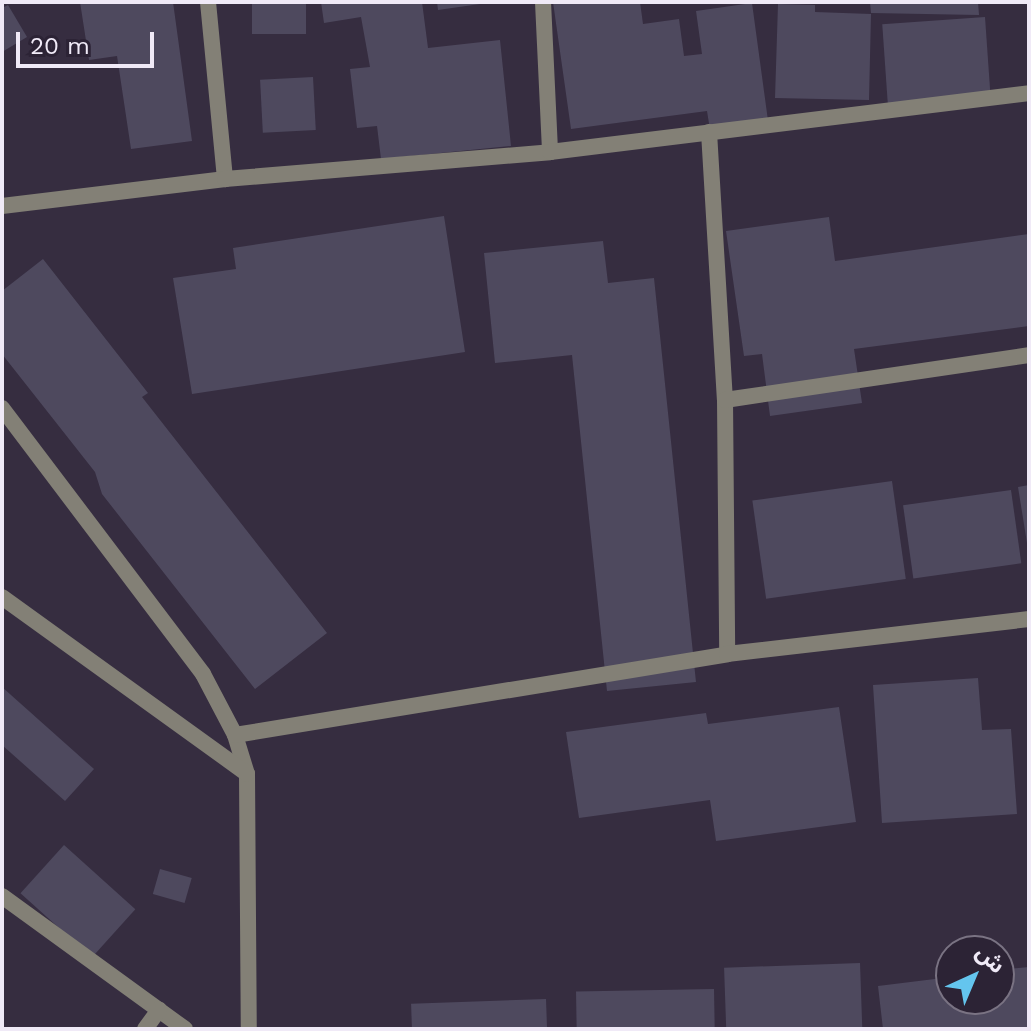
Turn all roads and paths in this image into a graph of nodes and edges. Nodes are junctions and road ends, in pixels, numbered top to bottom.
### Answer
1 (208, 2) edge
2 (543, 2) edge
3 (1029, 93) edge
4 (709, 132) junction
5 (550, 152) junction
6 (225, 179) junction
7 (2, 206) edge
8 (1029, 355) edge
9 (725, 400) junction
10 (2, 408) edge
11 (2, 597) edge
12 (1029, 619) edge
13 (727, 654) junction
14 (235, 735) junction
15 (247, 774) junction
16 (2, 896) edge
17 (159, 1010) junction
18 (145, 1029) edge
19 (185, 1029) edge
20 (249, 1029) edge

1 - 6 street
2 - 5 street
3 - 4 street
4 - 5 street
4 - 9 street
5 - 6 street
6 - 7 street
8 - 9 street
9 - 13 street
10 - 14 street
11 - 15 street
12 - 13 street
13 - 14 street
14 - 15 street
15 - 20 street
16 - 17 street
17 - 18 street
17 - 19 street

